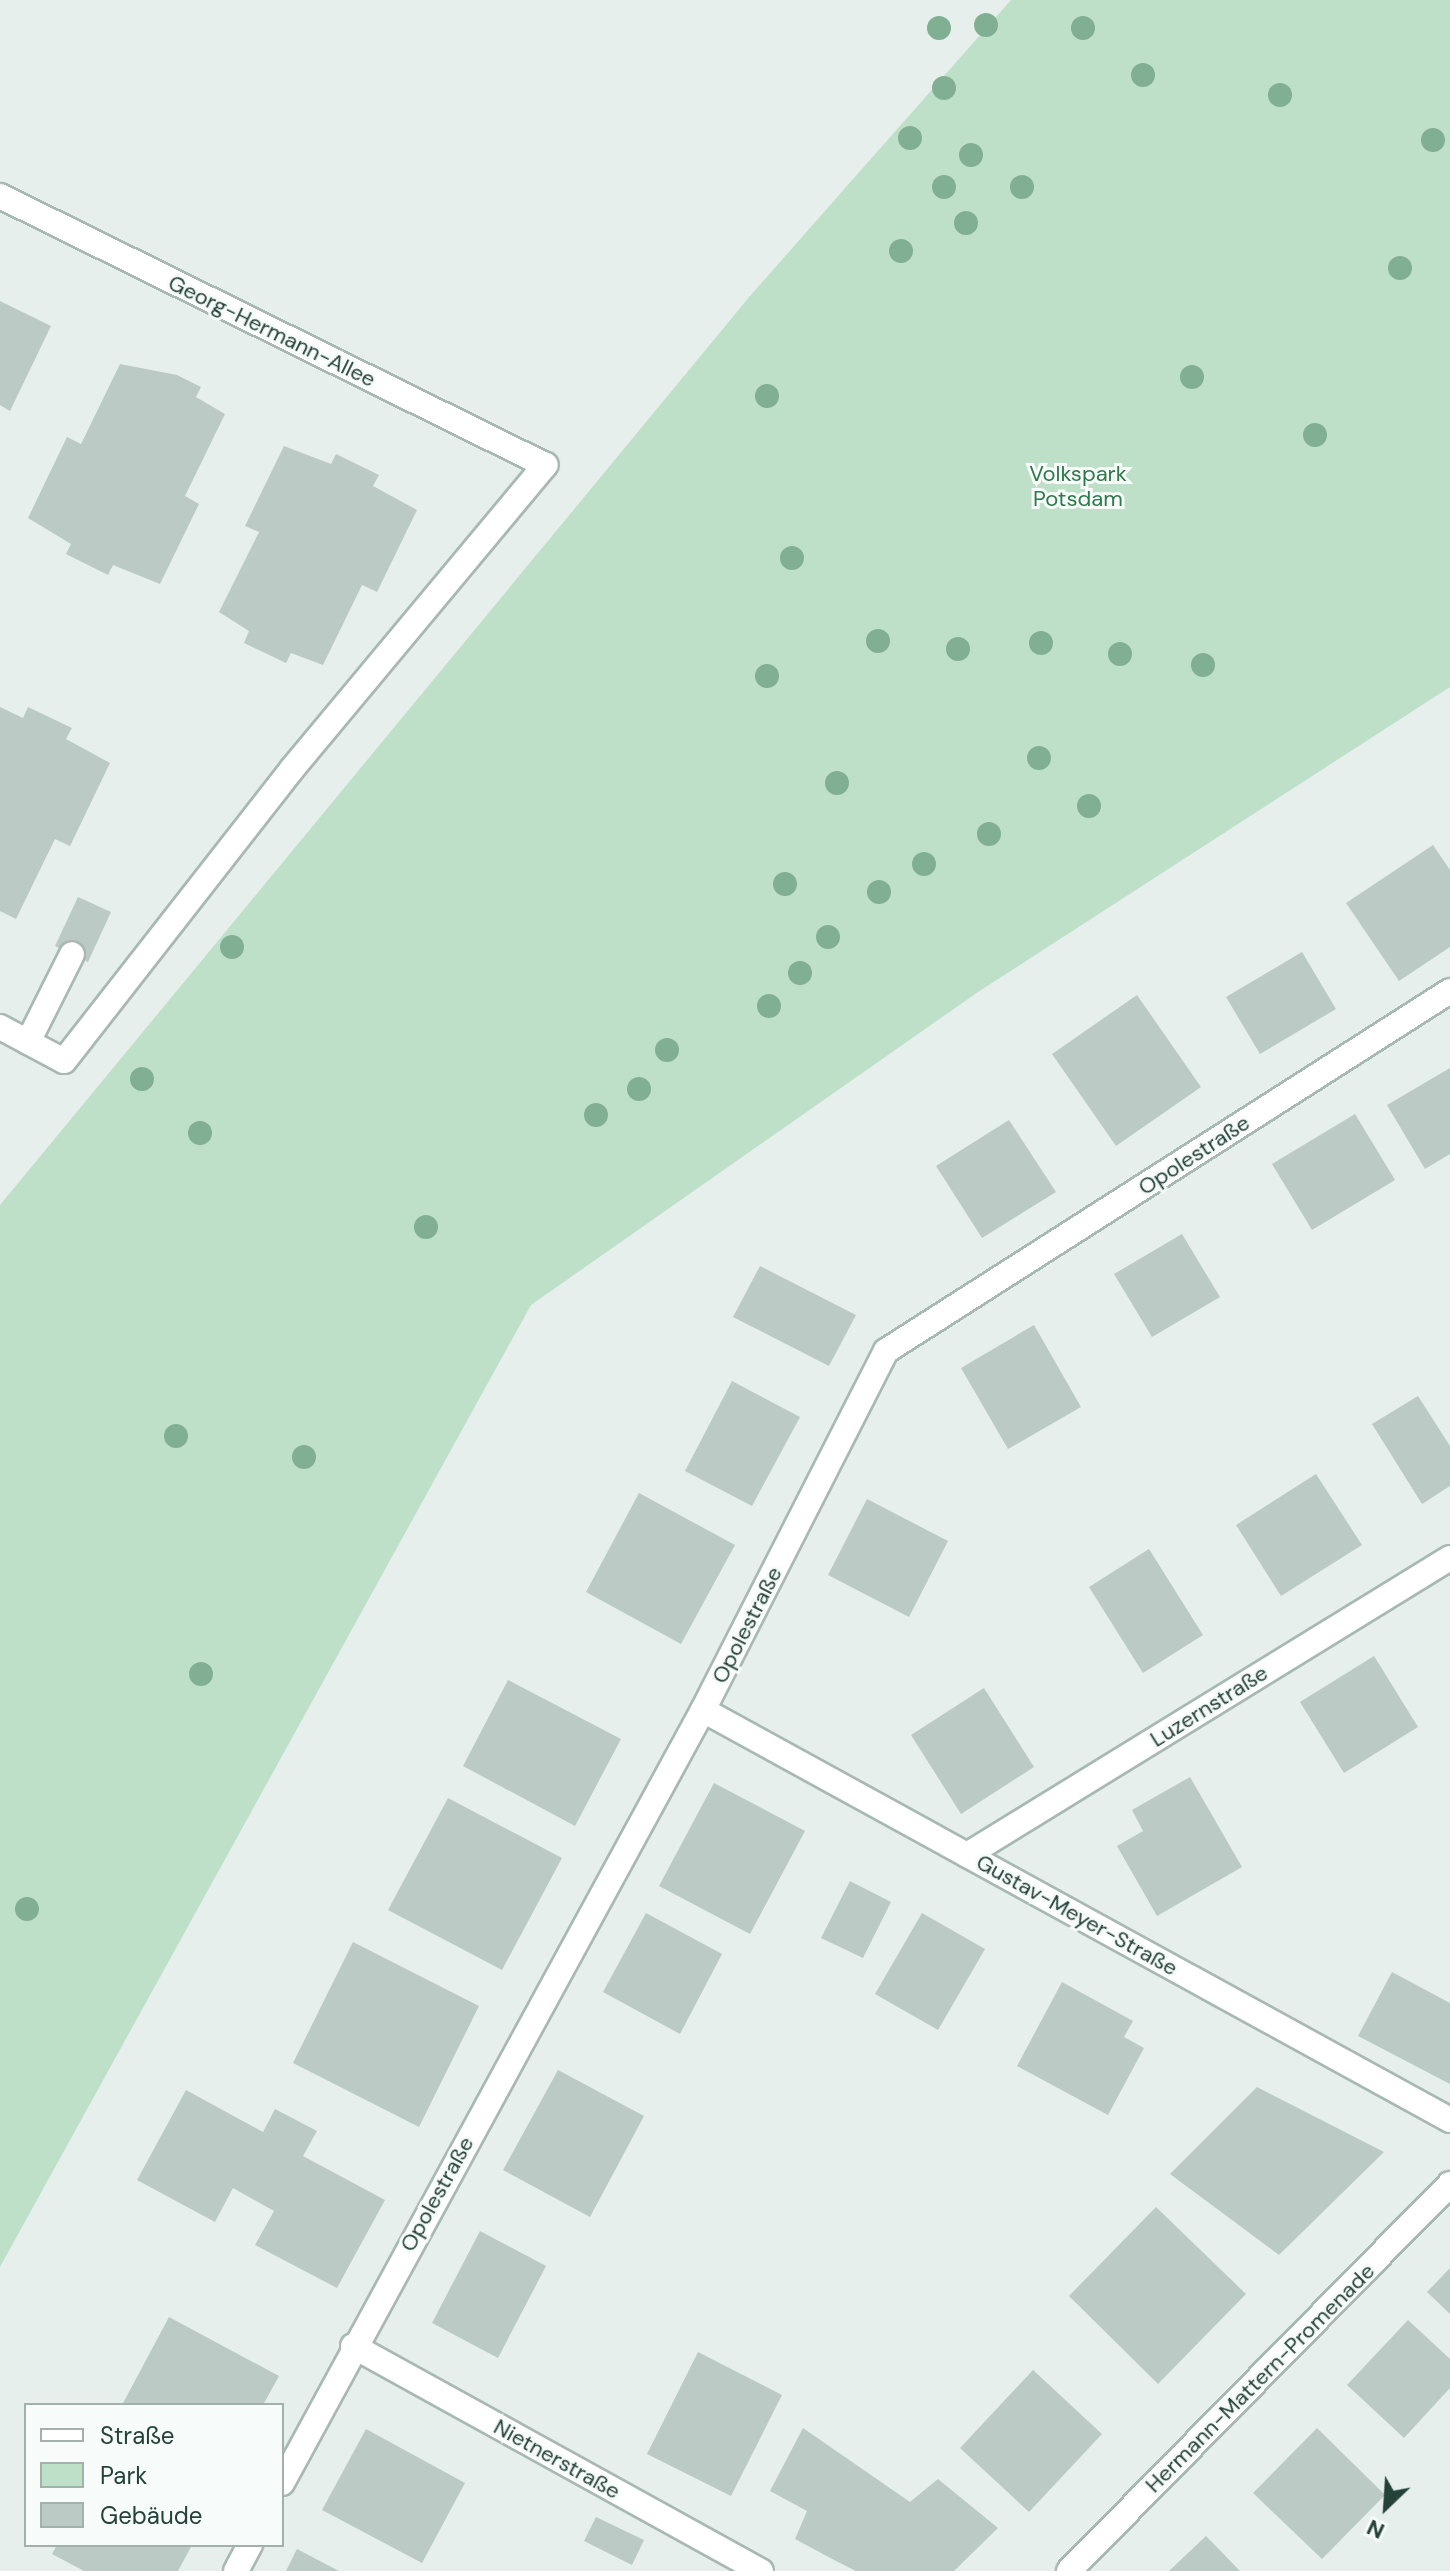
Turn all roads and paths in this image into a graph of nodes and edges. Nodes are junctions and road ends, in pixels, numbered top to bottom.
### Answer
1 (0, 196) edge
2 (72, 954) dead end
3 (1450, 991) edge
4 (0, 1027) edge
5 (28, 1042) junction
6 (1450, 1558) edge
7 (703, 1710) junction
8 (967, 1855) junction
9 (1450, 2120) edge
10 (1450, 2184) edge
11 (353, 2346) junction
12 (284, 2479) edge
13 (249, 2547) edge
14 (236, 2571) edge
15 (761, 2571) edge
16 (1069, 2571) edge

1 - 5 street, Georg-Hermann-Allee
2 - 5 street
3 - 7 street, Opolestraße
4 - 5 street
6 - 8 street, Luzernstraße
7 - 8 street, Gustav-Meyer-Straße
7 - 11 street, Opolestraße
8 - 9 street, Gustav-Meyer-Straße
10 - 16 street, Hermann-Mattern-Promenade
11 - 12 street, Opolestraße
11 - 15 street, Nietnerstraße
13 - 14 street

